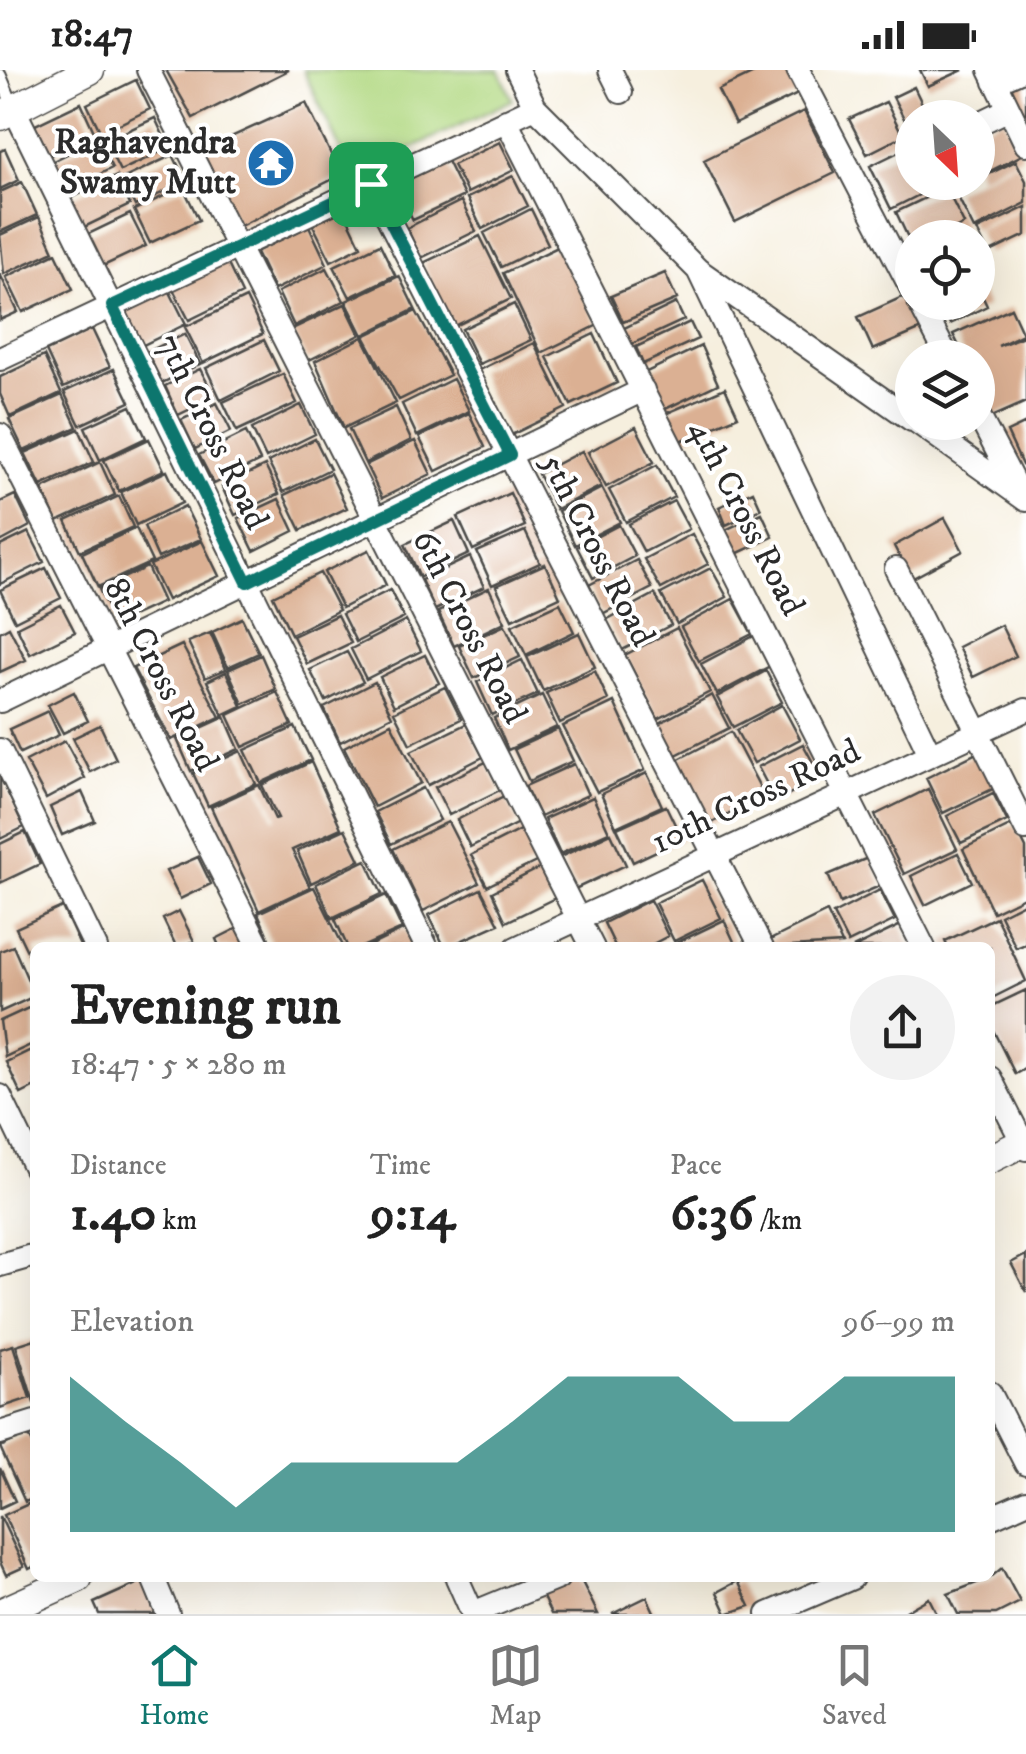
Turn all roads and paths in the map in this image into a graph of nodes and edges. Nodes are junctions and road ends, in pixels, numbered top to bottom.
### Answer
1 (90, 70) edge
2 (148, 70) edge
3 (517, 70) edge
4 (610, 70) edge
5 (798, 70) edge
6 (1022, 70) edge
7 (0, 76) edge
8 (992, 76) edge
9 (621, 92) dead end
10 (535, 107) junction
11 (1009, 109) junction
12 (7, 112) edge
13 (995, 116) edge
14 (506, 120) junction
15 (1026, 144) edge
16 (371, 184) junction
17 (238, 246) junction
18 (895, 257) edge
19 (698, 270) junction
20 (112, 306) junction
21 (0, 359) edge
22 (643, 390) junction
23 (895, 407) edge
24 (0, 435) edge
25 (942, 440) edge
26 (992, 440) edge
27 (510, 455) junction
28 (1023, 497) edge
29 (376, 520) junction
30 (896, 570) dead end
31 (247, 582) junction
32 (108, 649) junction
33 (0, 701) edge
34 (1026, 710) edge
35 (978, 732) junction
36 (0, 750) edge
37 (930, 754) junction
38 (846, 794) junction
39 (1026, 829) edge
40 (714, 855) junction
41 (578, 918) junction
42 (93, 942) edge
43 (257, 942) edge
44 (424, 942) edge
45 (528, 942) edge
46 (590, 942) edge
47 (759, 942) edge
48 (921, 942) edge
49 (995, 1087) edge
50 (0, 1096) edge
51 (1025, 1144) edge
52 (995, 1156) edge
53 (30, 1158) edge
54 (30, 1256) edge
55 (0, 1264) edge
56 (995, 1404) edge
57 (30, 1423) edge
58 (0, 1432) edge
59 (1026, 1464) edge
60 (1026, 1502) edge
61 (995, 1516) edge
62 (69, 1582) edge
63 (155, 1582) edge
64 (459, 1582) edge
65 (548, 1582) edge
66 (843, 1582) edge
67 (473, 1613) edge
68 (0, 1614) edge
69 (168, 1614) edge
70 (768, 1614) edge

1 - 12 street
2 - 17 street, 6th Cross Road
3 - 10 street
4 - 9 street
5 - 18 street
6 - 8 street
7 - 12 lane
8 - 11 street
10 - 14 street
10 - 19 street
11 - 13 street
11 - 15 street
12 - 20 street, 7th Cross Road
14 - 16 street
14 - 22 street, 4th Cross Road
16 - 17 street
16 - 27 street, 5th Cross Road
17 - 20 street
17 - 29 street, 6th Cross Road
19 - 23 street
19 - 37 street
20 - 21 street
20 - 31 street, 7th Cross Road
22 - 27 street
22 - 38 street, 4th Cross Road
24 - 32 street, 8th Cross Road
25 - 28 street
26 - 28 street
27 - 29 street
27 - 40 street, 5th Cross Road
29 - 31 street
29 - 41 street, 6th Cross Road
30 - 35 street
31 - 32 street
31 - 44 street, 7th Cross Road
32 - 33 street
32 - 43 street, 8th Cross Road
34 - 35 street, 10th Cross Road
35 - 37 street, 10th Cross Road
35 - 39 street
36 - 42 street
37 - 38 street, 10th Cross Road
38 - 40 street, 10th Cross Road
38 - 48 street, 4th Cross Road
40 - 41 street, 10th Cross Road
40 - 47 street, 5th Cross Road
41 - 45 street, 10th Cross Road
41 - 46 street, 6th Cross Road
49 - 51 street
50 - 53 street
51 - 52 street
54 - 55 street
56 - 59 street
57 - 58 street
60 - 61 street
62 - 68 street
63 - 69 street
64 - 67 street
65 - 67 street
66 - 70 street

